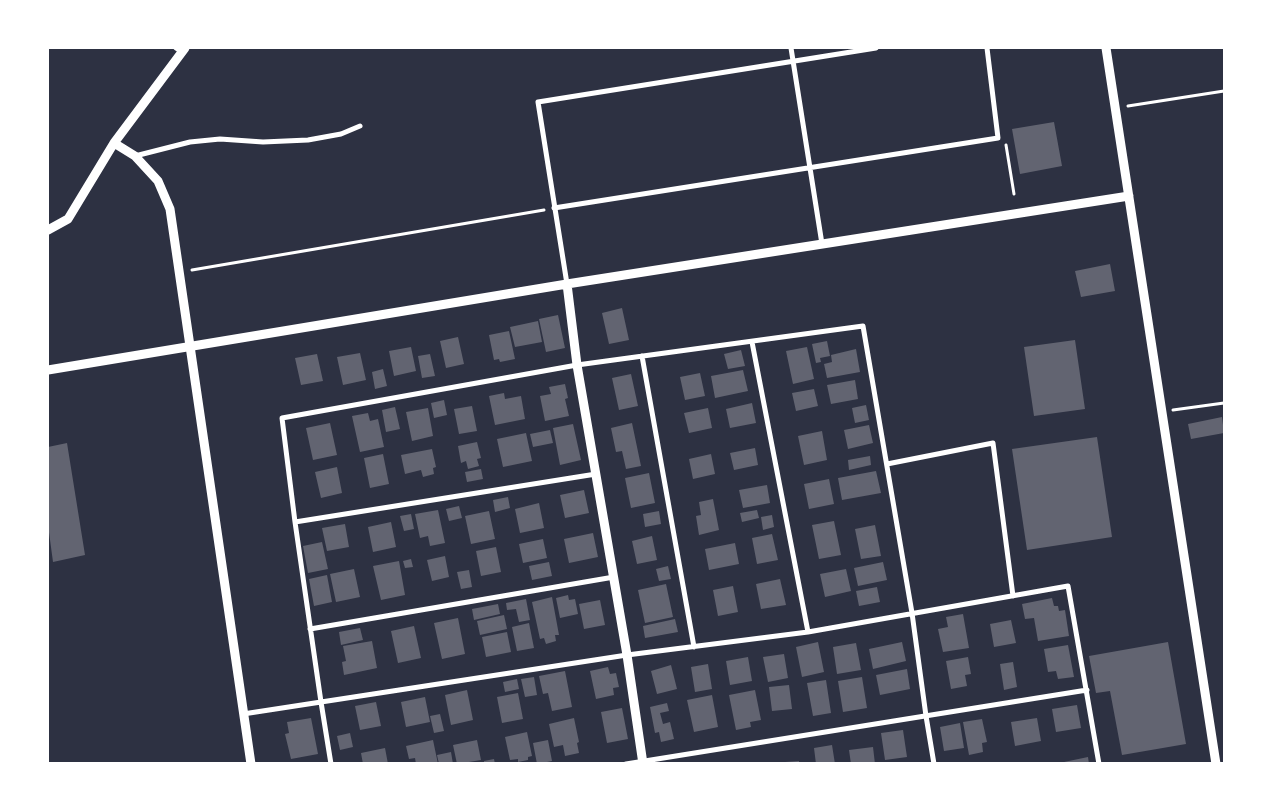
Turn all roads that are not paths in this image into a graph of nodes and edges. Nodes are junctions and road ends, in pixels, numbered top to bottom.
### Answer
1 (791, 48) edge
2 (876, 48) edge
3 (987, 48) edge
4 (1106, 48) edge
5 (181, 49) edge
6 (793, 60) junction
7 (360, 126) dead end
8 (114, 143) junction
9 (135, 156) junction
10 (810, 168) junction
11 (1129, 196) junction
12 (554, 208) junction
13 (48, 230) edge
14 (822, 244) junction
15 (567, 284) junction
16 (752, 342) junction
17 (190, 347) junction
18 (642, 356) junction
19 (578, 365) junction
20 (48, 370) edge
21 (887, 464) junction
22 (596, 474) junction
23 (294, 522) junction
24 (614, 577) junction
25 (1013, 596) junction
26 (912, 613) junction
27 (310, 629) junction
28 (808, 632) junction
29 (694, 647) junction
30 (627, 655) junction
31 (1087, 690) junction
32 (321, 702) junction
33 (243, 714) junction
34 (926, 716) junction
35 (643, 762) edge
36 (251, 764) edge
37 (331, 764) edge
38 (626, 764) edge
39 (934, 764) edge
40 (1099, 764) edge
41 (1216, 764) edge

1 - 6 street
2 - 6 street
3 - 10 street
4 - 11 street
5 - 8 street
6 - 10 street
6 - 12 street
7 - 9 street
8 - 9 street
8 - 13 street
9 - 17 street
10 - 12 street
10 - 14 street
11 - 14 street
11 - 41 street
12 - 15 street
14 - 15 street
15 - 17 street
15 - 19 street
16 - 18 street
16 - 21 street
16 - 28 street
17 - 20 street
17 - 33 street
18 - 19 street
18 - 29 street
19 - 22 street
19 - 23 street
21 - 25 street
21 - 26 street
22 - 23 street
22 - 24 street
23 - 27 street
24 - 27 street
24 - 30 street
25 - 26 street
25 - 31 street
26 - 28 street
26 - 34 street
27 - 32 street
28 - 29 street
29 - 30 street
30 - 32 street
30 - 35 street
31 - 34 street
31 - 40 street
32 - 33 street
32 - 37 street
33 - 36 street
34 - 35 street
34 - 39 street
35 - 38 street

